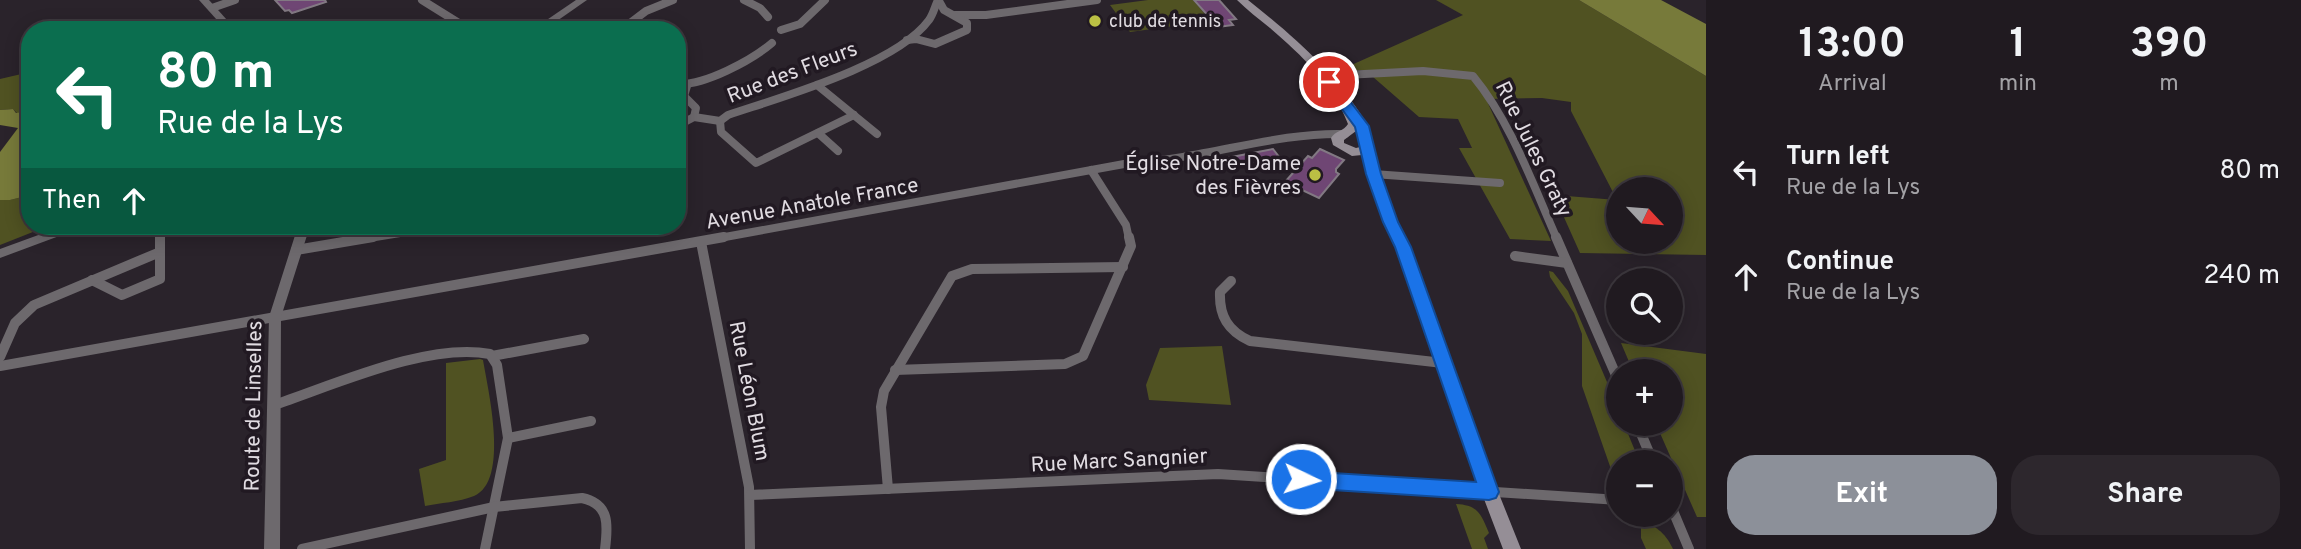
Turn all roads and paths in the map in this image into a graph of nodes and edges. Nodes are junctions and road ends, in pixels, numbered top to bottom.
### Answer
1 (204, 0) edge
2 (235, 0) edge
3 (422, 0) edge
4 (582, 0) edge
5 (673, 0) edge
6 (744, 0) edge
7 (825, 0) edge
8 (1097, 0) edge
9 (1242, 0) edge
10 (938, 1) edge
11 (212, 8) junction
12 (953, 15) junction
13 (986, 15) junction
14 (934, 16) junction
15 (223, 21) edge
16 (460, 21) edge
17 (550, 21) edge
18 (632, 21) edge
19 (968, 25) junction
20 (781, 30) junction
21 (919, 31) junction
22 (904, 42) junction
23 (924, 42) junction
24 (1325, 76) junction
25 (817, 85) junction
26 (687, 86) joint
27 (686, 89) edge
28 (686, 98) edge
29 (1344, 103) junction
30 (854, 116) junction
31 (694, 117) junction
32 (686, 121) edge
33 (720, 121) junction
34 (818, 133) junction
35 (877, 134) dead end
36 (1344, 143) junction
37 (1367, 146) junction
38 (838, 150) dead end
39 (1091, 170) junction
40 (1373, 174) junction
41 (1500, 183) dead end
42 (50, 235) edge
43 (160, 235) edge
44 (301, 235) edge
45 (364, 235) edge
46 (701, 242) junction
47 (296, 250) junction
48 (160, 252) junction
49 (0, 254) edge
50 (1515, 256) dead end
51 (1567, 263) junction
52 (1123, 267) junction
53 (92, 280) junction
54 (1231, 281) dead end
55 (275, 317) junction
56 (584, 338) dead end
57 (492, 356) junction
58 (0, 357) edge
59 (1609, 359) edge
60 (1443, 363) junction
61 (0, 366) edge
62 (895, 370) junction
63 (274, 405) junction
64 (591, 421) dead end
65 (508, 439) junction
66 (888, 489) junction
67 (1489, 492) junction
68 (750, 495) junction
69 (1606, 499) edge
70 (494, 507) junction
71 (1680, 527) edge
72 (272, 549) edge
73 (302, 549) edge
74 (485, 549) edge
75 (606, 549) edge
76 (750, 549) edge
77 (1512, 549) edge
78 (1689, 549) edge

1 - 11 street
2 - 11 street
3 - 16 street
4 - 17 street
5 - 18 street
6 - 20 street
7 - 20 street
8 - 13 street
9 - 24 main road
10 - 12 street
10 - 14 street, Rue des Fleurs
11 - 15 street
12 - 13 street
12 - 14 street
12 - 19 street
13 - 19 street
14 - 21 street, Rue des Fleurs
19 - 23 street
20 - 26 street
21 - 22 street, Rue des Fleurs
21 - 23 street
22 - 23 street
22 - 25 street, Rue des Fleurs
24 - 29 main road
24 - 51 street, Rue Jules Graty
25 - 30 street
25 - 33 street, Rue des Fleurs
26 - 27 street
28 - 31 street
29 - 36 main road
29 - 37 main road
30 - 34 street
30 - 35 street
31 - 32 street
31 - 33 street, Rue des Fleurs
33 - 34 street
34 - 38 street
36 - 37 main road
36 - 39 street, Avenue Anatole France
36 - 40 main road
37 - 40 main road
39 - 46 street, Avenue Anatole France
39 - 52 street
40 - 41 street
40 - 60 main road
42 - 49 street
43 - 48 street
44 - 47 street, Route de Linselles
45 - 47 street
46 - 55 street, Avenue Anatole France
46 - 68 street, Rue Léon Blum
47 - 55 street, Route de Linselles
48 - 53 street
48 - 53 street
50 - 51 street
51 - 59 street, Rue Jules Graty
52 - 62 street
52 - 62 street
53 - 58 street
54 - 60 street
55 - 61 street, Avenue Anatole France
55 - 63 street, Route de Linselles
56 - 57 street
57 - 63 street
57 - 65 street
60 - 67 main road
62 - 66 street
63 - 72 street, Route de Linselles
64 - 65 street
65 - 70 street
66 - 67 street, Rue Marc Sangnier
66 - 68 street, Rue Marc Sangnier
67 - 69 street
67 - 77 main road
68 - 76 street, Rue Léon Blum
70 - 73 street
70 - 74 street
70 - 75 street
71 - 78 street

